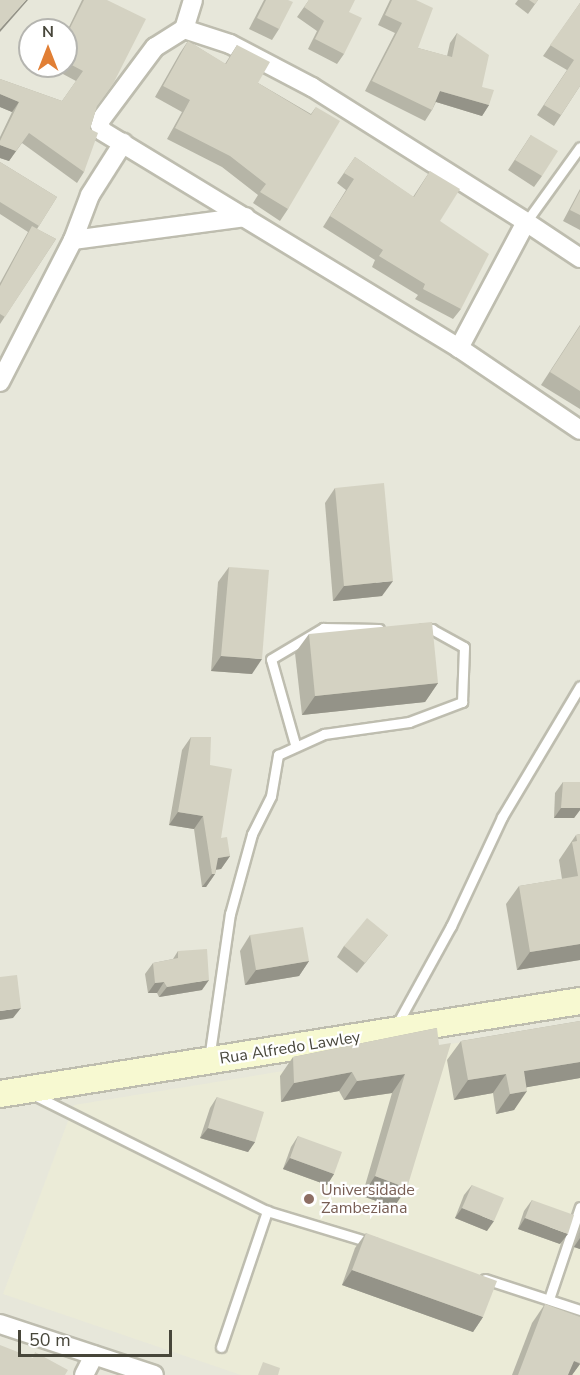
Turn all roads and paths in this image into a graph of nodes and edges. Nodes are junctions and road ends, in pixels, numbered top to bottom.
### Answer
1 (193, 0) edge
2 (184, 29) junction
3 (123, 143) junction
4 (580, 147) edge
5 (245, 217) junction
6 (526, 222) junction
7 (73, 240) junction
8 (580, 258) edge
9 (459, 348) junction
10 (0, 382) edge
11 (580, 430) edge
12 (389, 629) edge
13 (410, 629) edge
14 (580, 686) edge
15 (295, 744) junction
16 (580, 1001) edge
17 (393, 1031) junction
18 (208, 1061) junction
19 (12, 1092) edge
20 (580, 1207) edge
21 (267, 1211) junction
22 (380, 1246) edge
23 (470, 1274) edge
24 (549, 1299) junction
25 (580, 1310) edge
26 (0, 1324) edge
27 (221, 1347) dead end
28 (94, 1355) junction
29 (84, 1375) edge
30 (154, 1375) edge

1 - 2 street
2 - 3 street
2 - 6 street
3 - 5 street
3 - 7 street
4 - 6 lane
5 - 7 street
5 - 9 street
6 - 8 street
6 - 9 street
7 - 10 street
9 - 11 street
12 - 15 lane
13 - 15 lane
14 - 17 lane
15 - 18 lane
16 - 17 main road, Rua Alfredo Lawley
17 - 18 main road, Rua Alfredo Lawley
18 - 19 main road, Rua Alfredo Lawley
19 - 21 lane
20 - 24 lane
21 - 22 lane
21 - 27 lane
23 - 24 lane
24 - 25 lane
26 - 28 street
28 - 29 street
28 - 30 street

